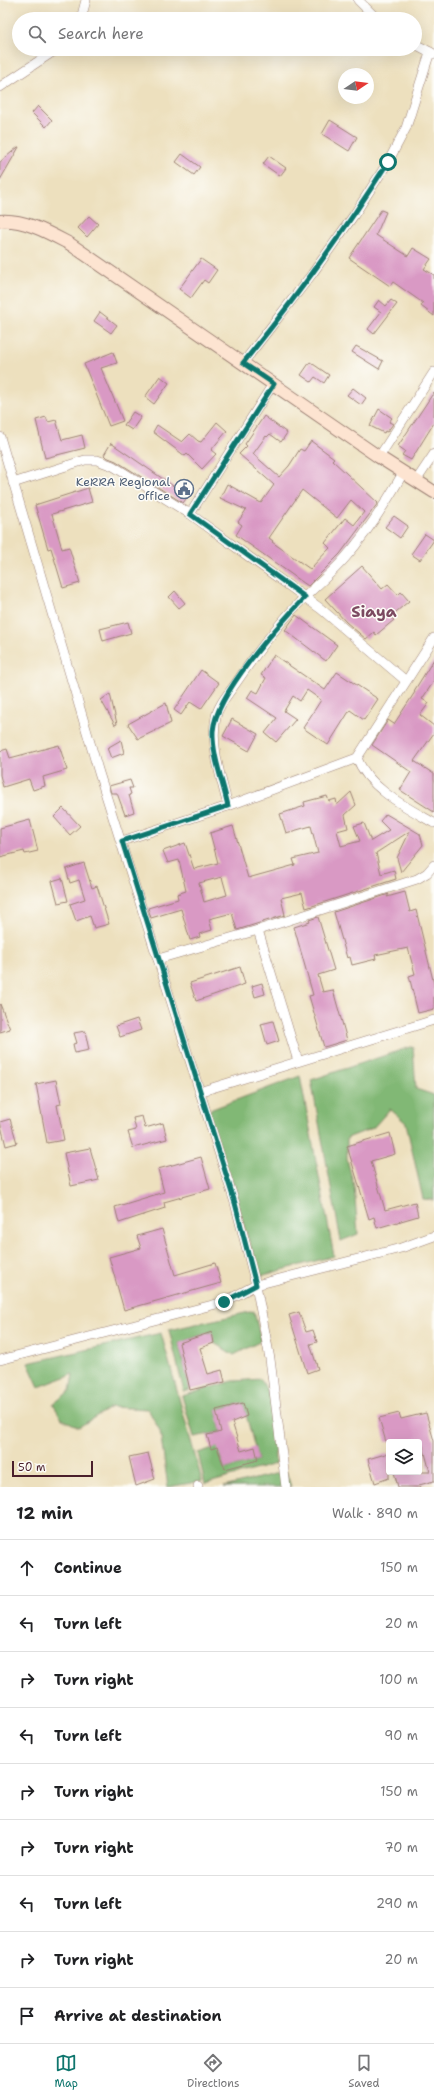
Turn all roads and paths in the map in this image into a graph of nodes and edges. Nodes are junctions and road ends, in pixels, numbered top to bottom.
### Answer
1 (86, 0) edge
2 (358, 0) edge
3 (82, 12) edge
4 (370, 12) edge
5 (422, 48) edge
6 (432, 53) edge
7 (46, 56) edge
8 (0, 87) edge
9 (0, 221) edge
10 (243, 363) junction
11 (434, 372) edge
12 (274, 384) junction
13 (0, 437) edge
14 (434, 454) edge
15 (379, 457) junction
16 (403, 473) junction
17 (416, 481) junction
18 (13, 483) junction
19 (434, 492) edge
20 (190, 514) junction
21 (305, 597) junction
22 (434, 638) edge
23 (406, 681) junction
24 (357, 758) junction
25 (228, 806) junction
26 (434, 822) edge
27 (122, 841) junction
28 (434, 866) edge
29 (258, 930) junction
30 (158, 959) junction
31 (434, 1020) edge
32 (298, 1061) junction
33 (199, 1092) junction
34 (434, 1236) edge
35 (256, 1285) junction
36 (0, 1360) edge
37 (286, 1487) edge

1 - 3 street
2 - 4 street
5 - 6 street
6 - 10 street
7 - 8 street
9 - 10 main road
10 - 12 main road
11 - 15 street
12 - 15 main road
12 - 20 street
13 - 18 street
14 - 17 street
15 - 16 main road
16 - 17 main road
16 - 21 street
17 - 19 main road
18 - 20 street
18 - 27 street
20 - 21 street
21 - 23 street
21 - 25 street
22 - 23 street
23 - 24 street
24 - 25 street
24 - 26 street
25 - 27 street
27 - 30 street
28 - 29 street
29 - 30 street
29 - 32 street
30 - 33 street
31 - 32 street
32 - 33 street
33 - 35 street
34 - 35 street
35 - 36 street
35 - 37 street

